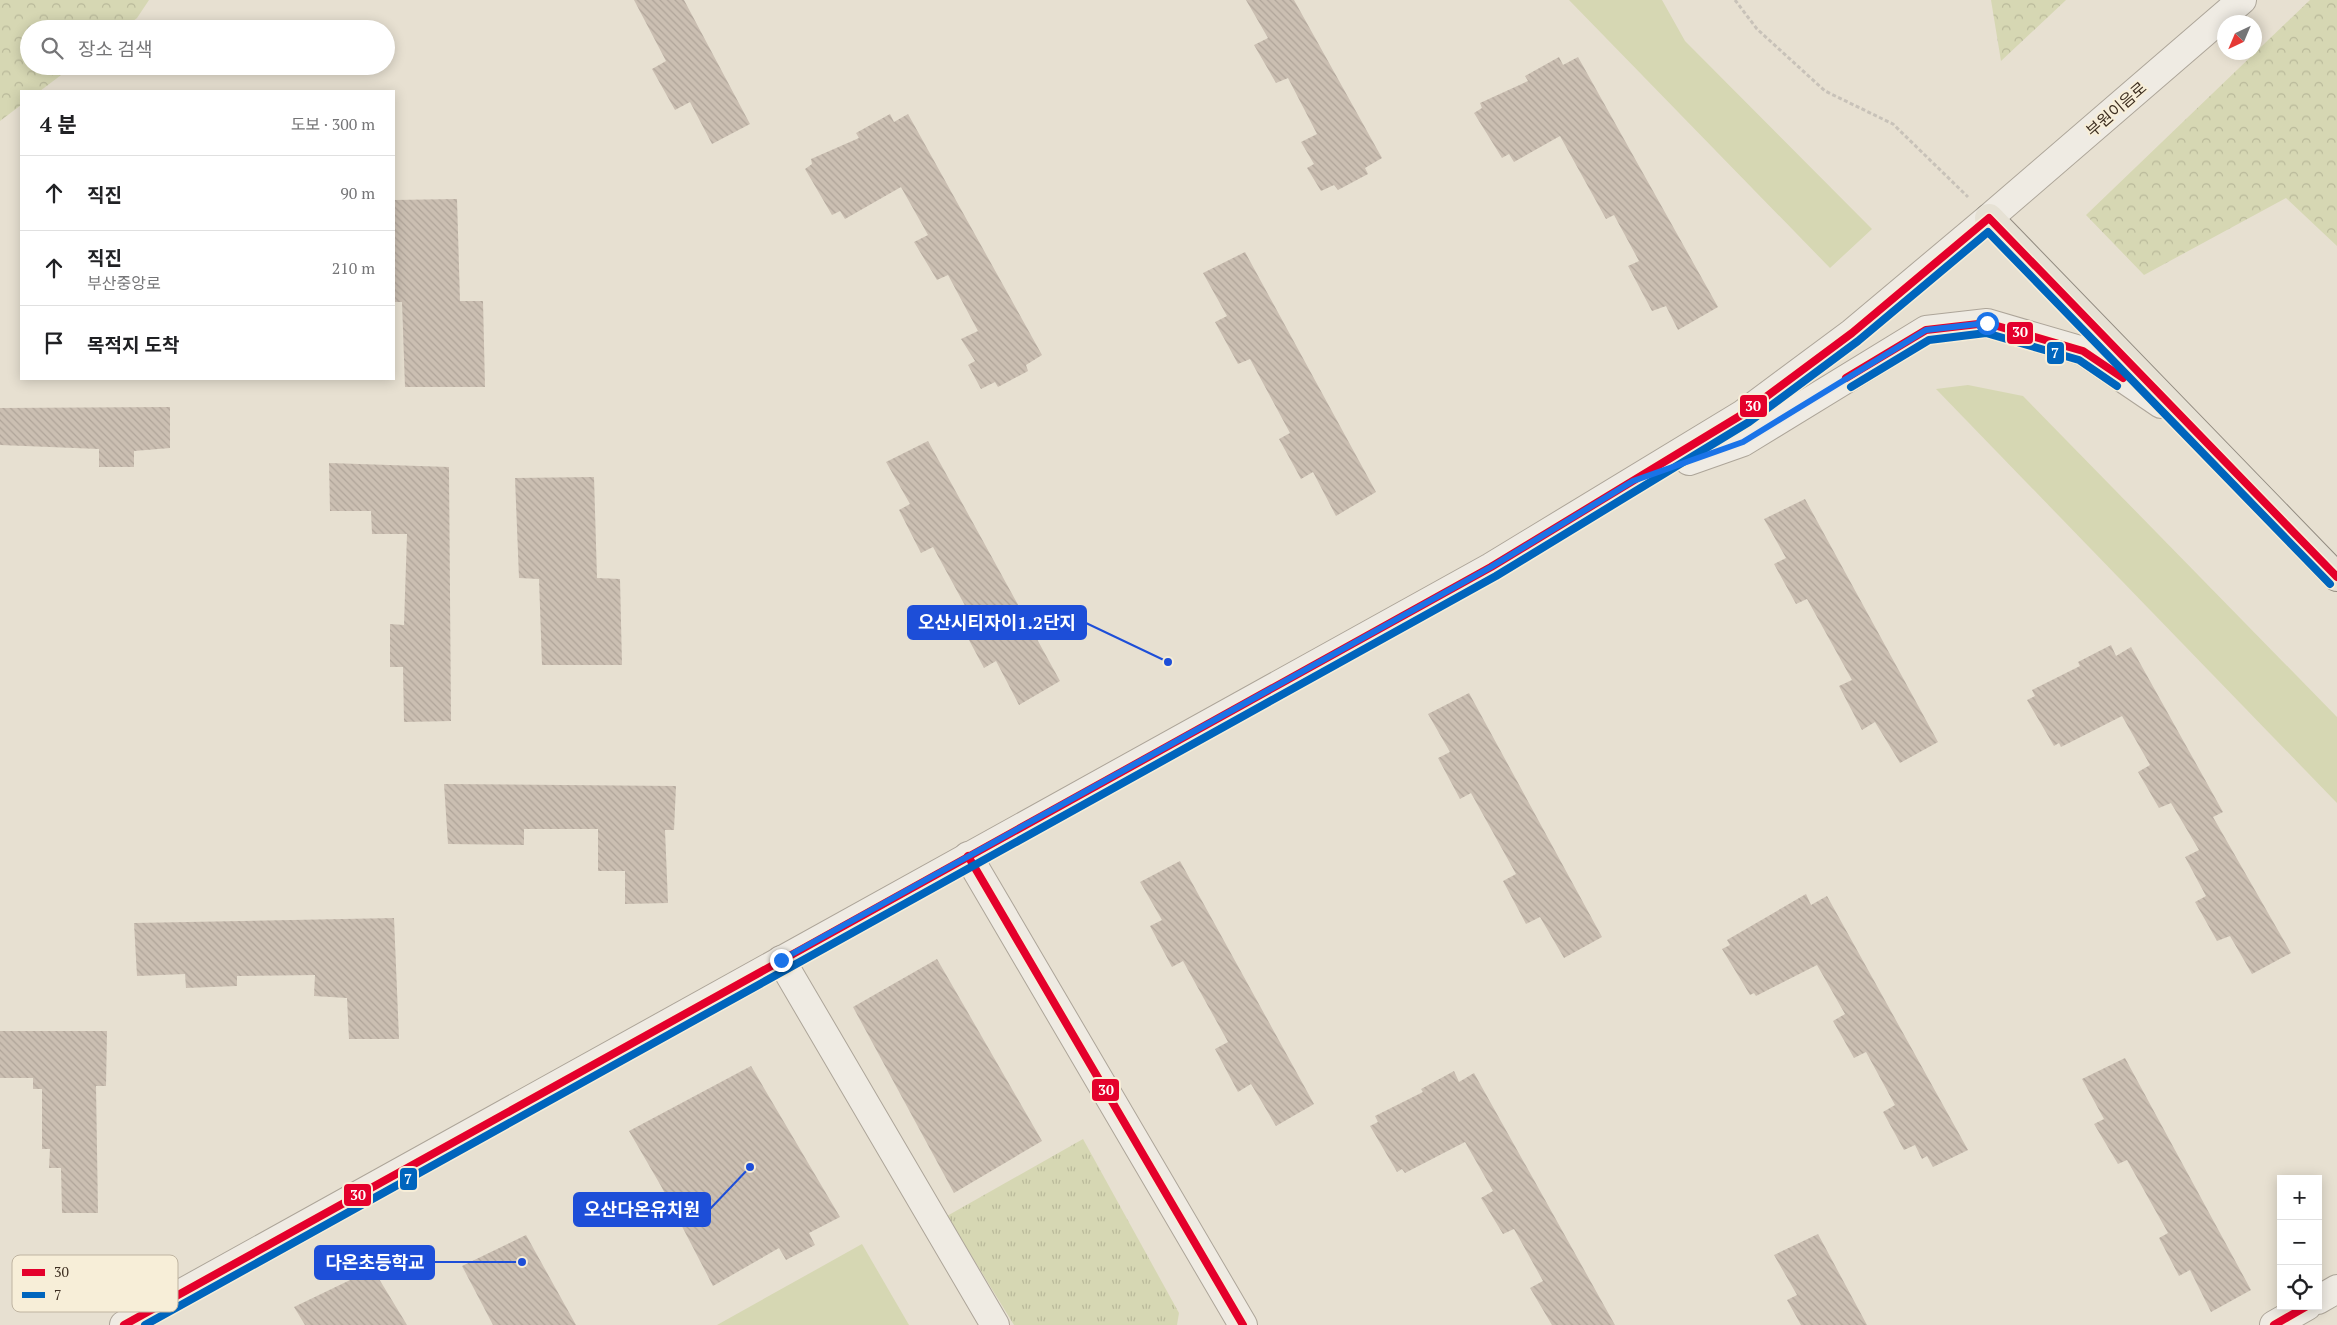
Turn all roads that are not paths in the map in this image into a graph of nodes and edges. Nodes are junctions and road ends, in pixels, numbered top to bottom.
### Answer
1 (2242, 0) edge
2 (1989, 218) junction
3 (2187, 422) junction
4 (1633, 481) junction
5 (2337, 577) edge
6 (968, 856) junction
7 (781, 960) junction
8 (2337, 1289) edge
9 (178, 1295) edge
10 (2322, 1298) edge
11 (2300, 1310) edge
12 (147, 1312) edge
13 (1239, 1324) edge
14 (124, 1325) edge
15 (994, 1325) edge
16 (2274, 1325) edge

1 - 2 street, 부원이음로
2 - 3 main road
2 - 4 street, 부원이음로
3 - 4 street
3 - 5 main road
4 - 6 street
6 - 7 street
6 - 13 street
7 - 9 street
7 - 15 street
8 - 10 street
11 - 16 street
12 - 14 street

